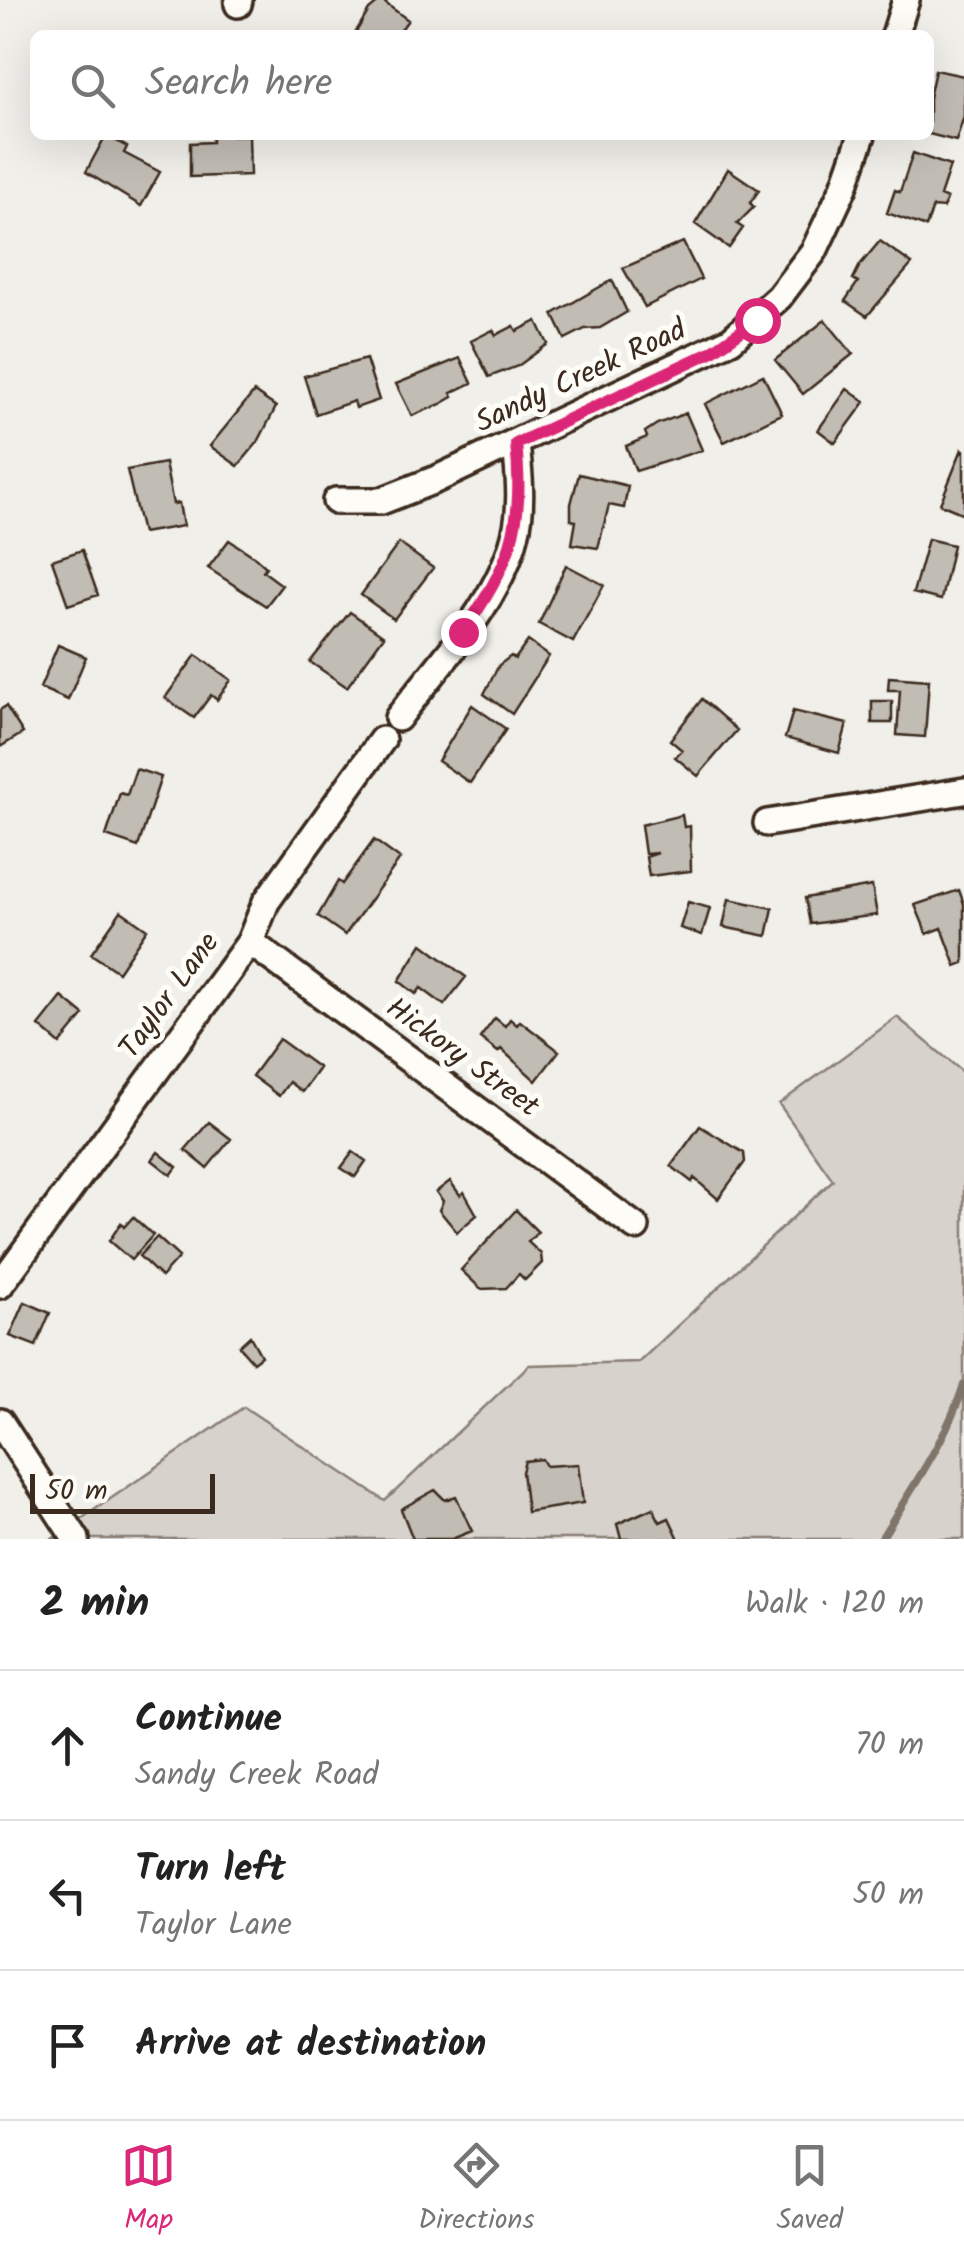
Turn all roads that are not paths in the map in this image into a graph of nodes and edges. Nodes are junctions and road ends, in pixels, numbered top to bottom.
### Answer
1 (906, 0) edge
2 (897, 30) edge
3 (860, 140) edge
4 (516, 444) junction
5 (336, 501) dead end
6 (398, 718) dead end
7 (382, 740) dead end
8 (964, 791) edge
9 (767, 823) dead end
10 (250, 942) junction
11 (636, 1227) dead end
12 (0, 1285) edge
13 (0, 1422) edge
14 (76, 1539) edge

1 - 2 street
3 - 4 street, Sandy Creek Road
4 - 5 street, Sandy Creek Road
4 - 6 street
7 - 10 street, Taylor Lane
8 - 9 street
10 - 11 street, Hickory Street
10 - 12 street, Taylor Lane
13 - 14 street

